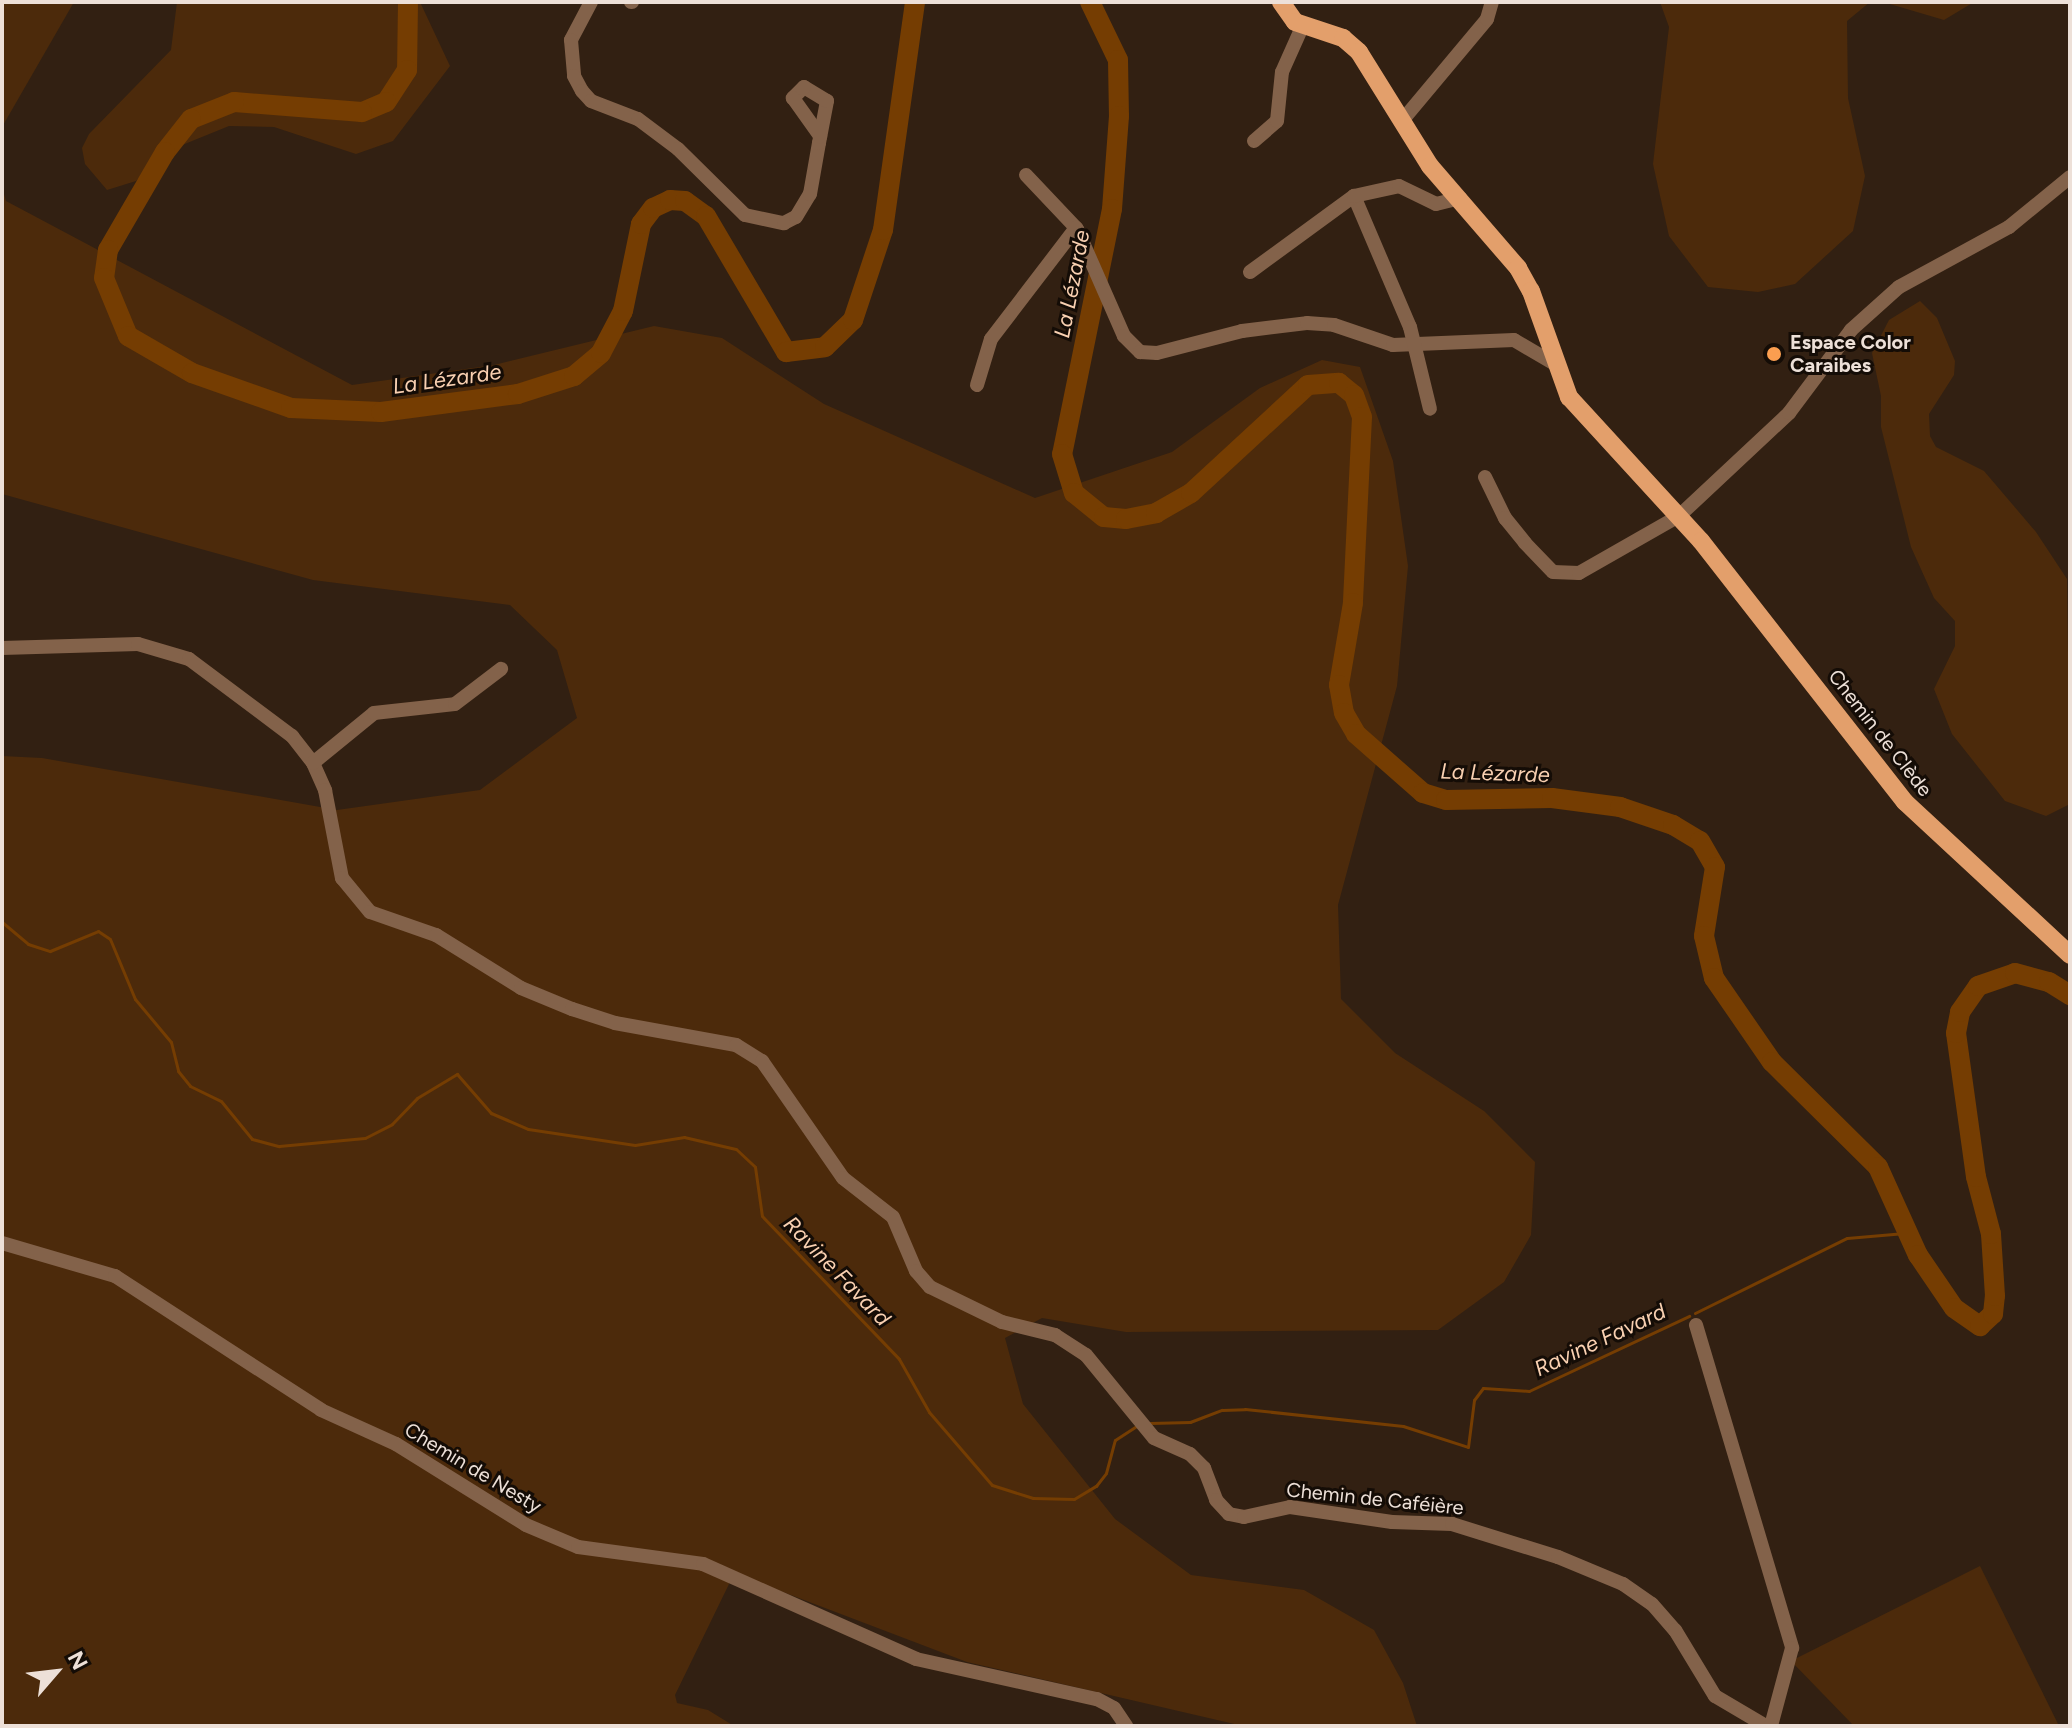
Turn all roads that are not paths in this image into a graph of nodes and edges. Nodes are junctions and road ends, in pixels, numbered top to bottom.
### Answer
1 (591, 2) edge
2 (1281, 2) edge
3 (1492, 2) edge
4 (1303, 25) junction
5 (1401, 122) junction
6 (820, 136) dead end
7 (1254, 141) dead end
8 (1026, 175) dead end
9 (2070, 177) edge
10 (1354, 196) junction
11 (1460, 198) junction
12 (1076, 228) junction
13 (1250, 272) dead end
14 (1415, 344) junction
15 (1553, 363) junction
16 (977, 385) dead end
17 (1430, 409) dead end
18 (1485, 477) dead end
19 (1679, 516) junction
20 (2, 648) edge
21 (501, 669) dead end
22 (313, 763) junction
23 (2070, 955) edge
24 (2, 1243) edge
25 (1696, 1325) dead end
26 (1126, 1726) edge
27 (1768, 1726) edge

1 - 6 street
2 - 4 main road
3 - 5 street
4 - 5 main road, Chemin de Clède
4 - 7 street
5 - 11 main road, Chemin de Clède
8 - 12 street
9 - 19 street
10 - 11 street
10 - 13 street
10 - 14 street
11 - 15 main road, Chemin de Clède
12 - 14 street
12 - 16 street
14 - 15 street
14 - 17 street
15 - 19 main road, Chemin de Clède
18 - 19 street
19 - 23 main road, Chemin de Clède
20 - 22 street, Chemin de Caféière
21 - 22 street
22 - 27 street, Chemin de Caféière
24 - 26 street, Chemin de Nesty
25 - 27 street

